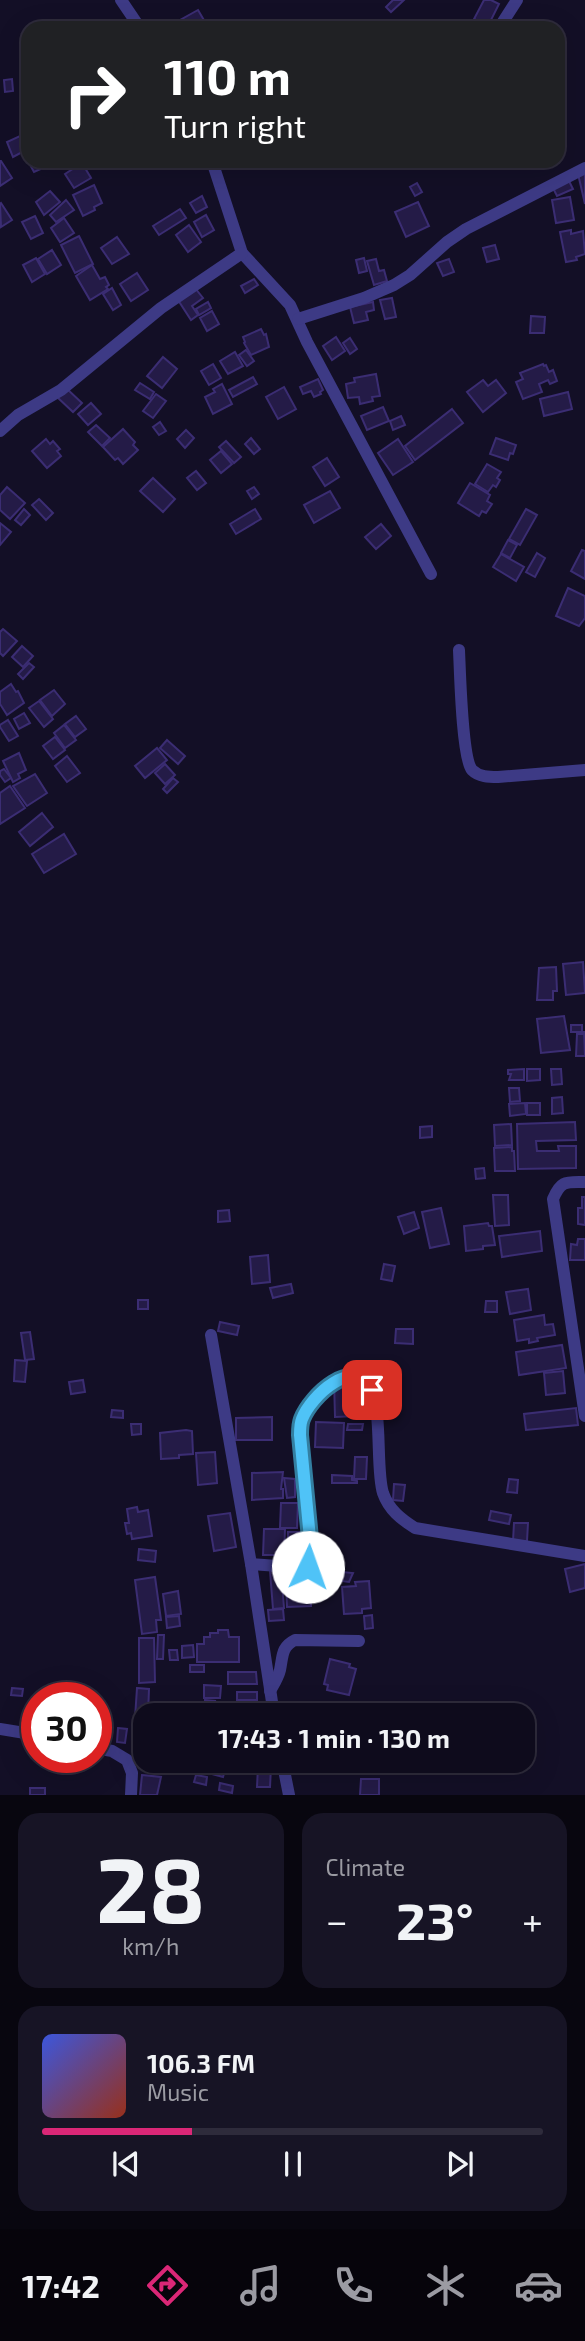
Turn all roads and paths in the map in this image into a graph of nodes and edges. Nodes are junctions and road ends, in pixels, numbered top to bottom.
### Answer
1 (121, 0) edge
2 (517, 0) edge
3 (135, 21) edge
4 (504, 21) edge
5 (214, 168) edge
6 (585, 168) edge
7 (242, 253) junction
8 (298, 319) junction
9 (1, 430) edge
10 (432, 574) dead end
11 (458, 650) dead end
12 (585, 770) edge
13 (585, 1181) edge
14 (211, 1335) dead end
15 (585, 1416) edge
16 (585, 1556) edge
17 (251, 1564) junction
18 (359, 1641) dead end
19 (270, 1691) junction
20 (272, 1703) edge
21 (0, 1729) edge
22 (21, 1732) edge
23 (112, 1751) edge
24 (285, 1773) edge
25 (131, 1795) edge
26 (289, 1795) edge

1 - 3 street
2 - 4 street
5 - 7 street
6 - 8 street
7 - 8 street
7 - 9 street
8 - 10 street
11 - 12 street
13 - 15 street
14 - 17 street
16 - 17 street
17 - 19 street
18 - 19 street
19 - 20 street
21 - 22 street
23 - 25 street
24 - 26 street

